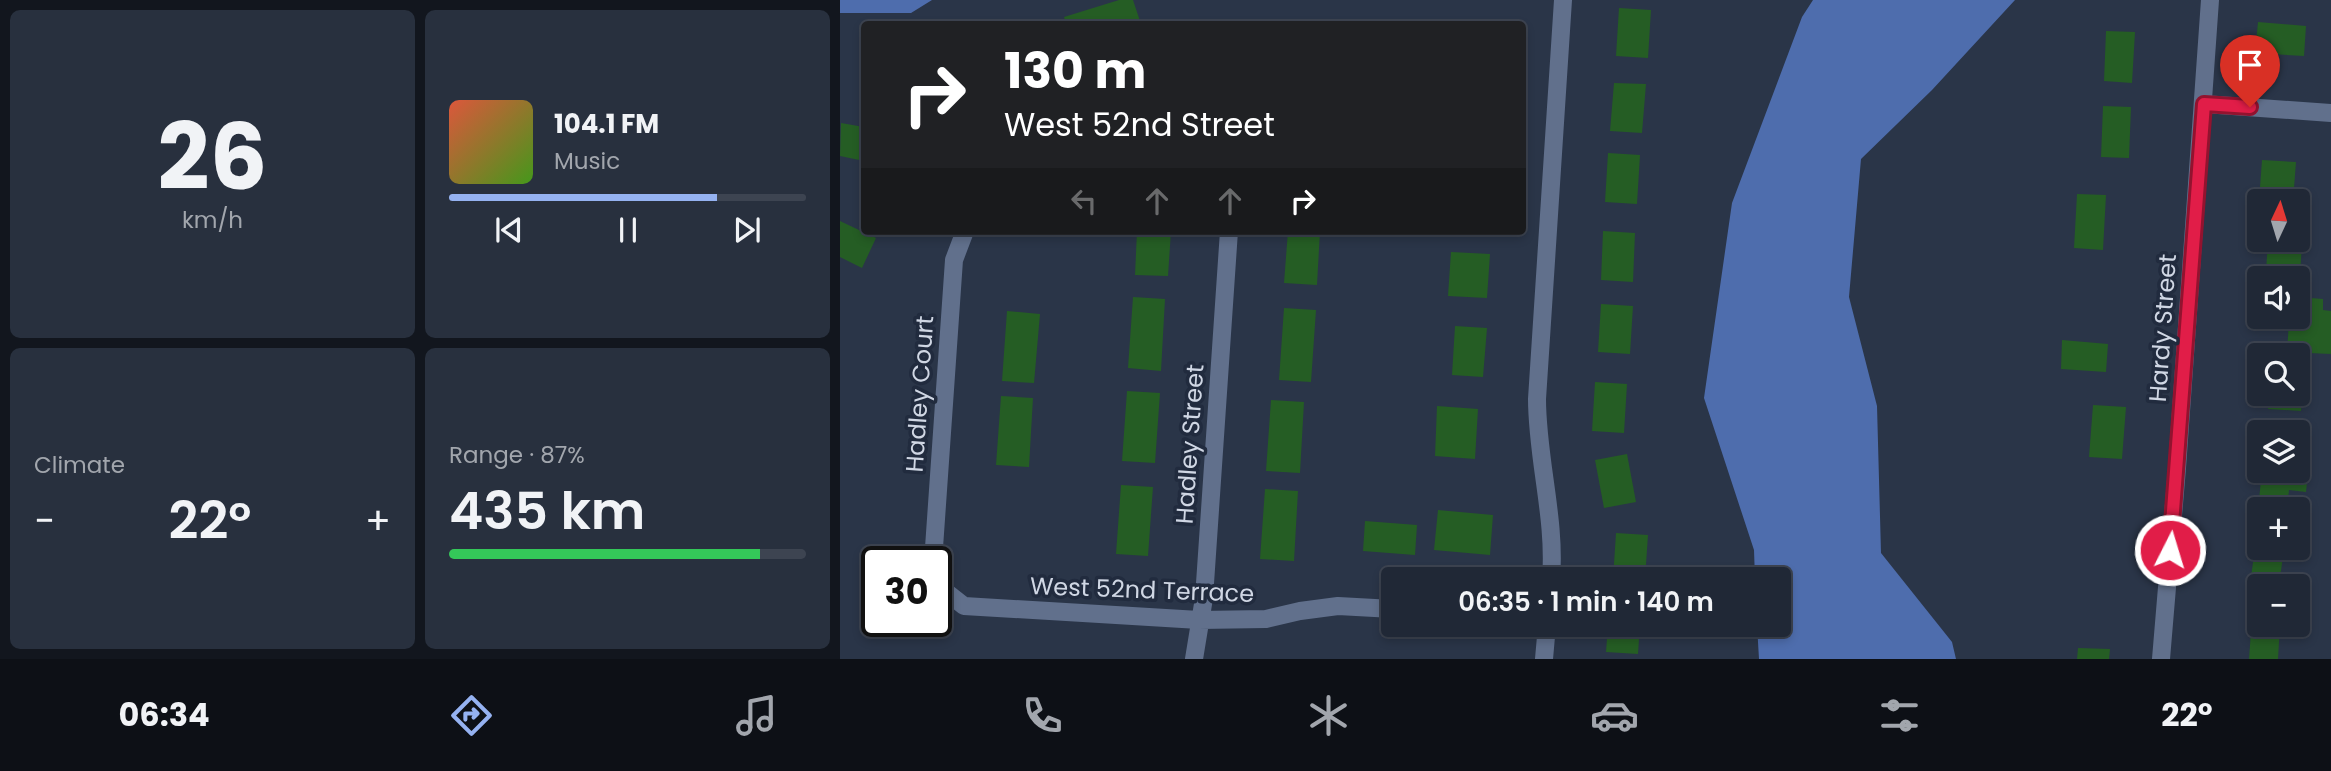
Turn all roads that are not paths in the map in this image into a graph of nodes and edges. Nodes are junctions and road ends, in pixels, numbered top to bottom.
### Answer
1 (1563, 0) edge
2 (2210, 0) edge
3 (2204, 104) junction
4 (2331, 113) edge
5 (963, 235) edge
6 (1229, 235) edge
7 (934, 546) edge
8 (1551, 567) edge
9 (952, 597) edge
10 (1381, 608) edge
11 (1199, 620) junction
12 (1546, 637) edge
13 (1194, 659) edge
14 (1544, 659) edge
15 (2161, 659) edge

1 - 8 street
2 - 3 street, Hardy Street
3 - 4 street
3 - 15 street, Hardy Street
5 - 7 street, Hadley Court
6 - 11 street, Hadley Street
9 - 11 street, West 52nd Terrace
10 - 11 street, West 52nd Terrace
11 - 13 street, Hadley Street
12 - 14 street

